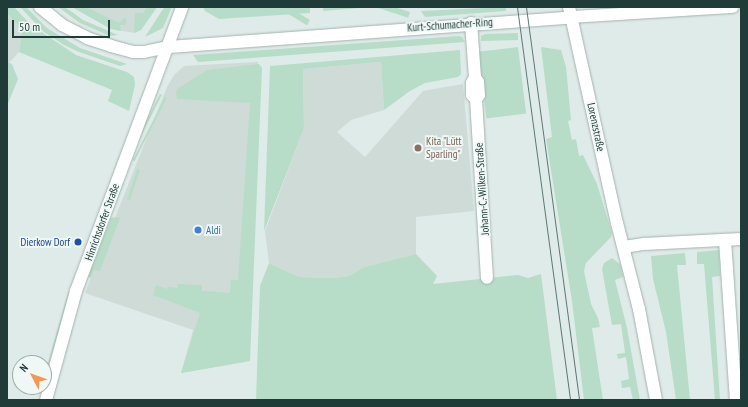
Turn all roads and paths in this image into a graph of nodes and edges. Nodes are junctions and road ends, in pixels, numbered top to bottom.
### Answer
1 (40, 7) edge
2 (182, 7) edge
3 (733, 7) edge
4 (570, 12) edge
5 (472, 23) junction
6 (168, 47) junction
7 (741, 239) edge
8 (725, 240) junction
9 (624, 247) junction
10 (487, 278) dead end
11 (46, 400) edge
12 (656, 400) edge
13 (736, 400) edge

1 - 6 street
2 - 6 street, Hinrichsdorfer Straße
3 - 4 street, Kurt-Schumacher-Ring
4 - 5 street, Kurt-Schumacher-Ring
4 - 9 street, Lorenzstraße
5 - 6 street, Kurt-Schumacher-Ring
5 - 10 street, Johann-C.-Wilken-Straße
6 - 11 street, Hinrichsdorfer Straße
7 - 8 street
8 - 9 street
8 - 13 street
9 - 12 street, Lorenzstraße

